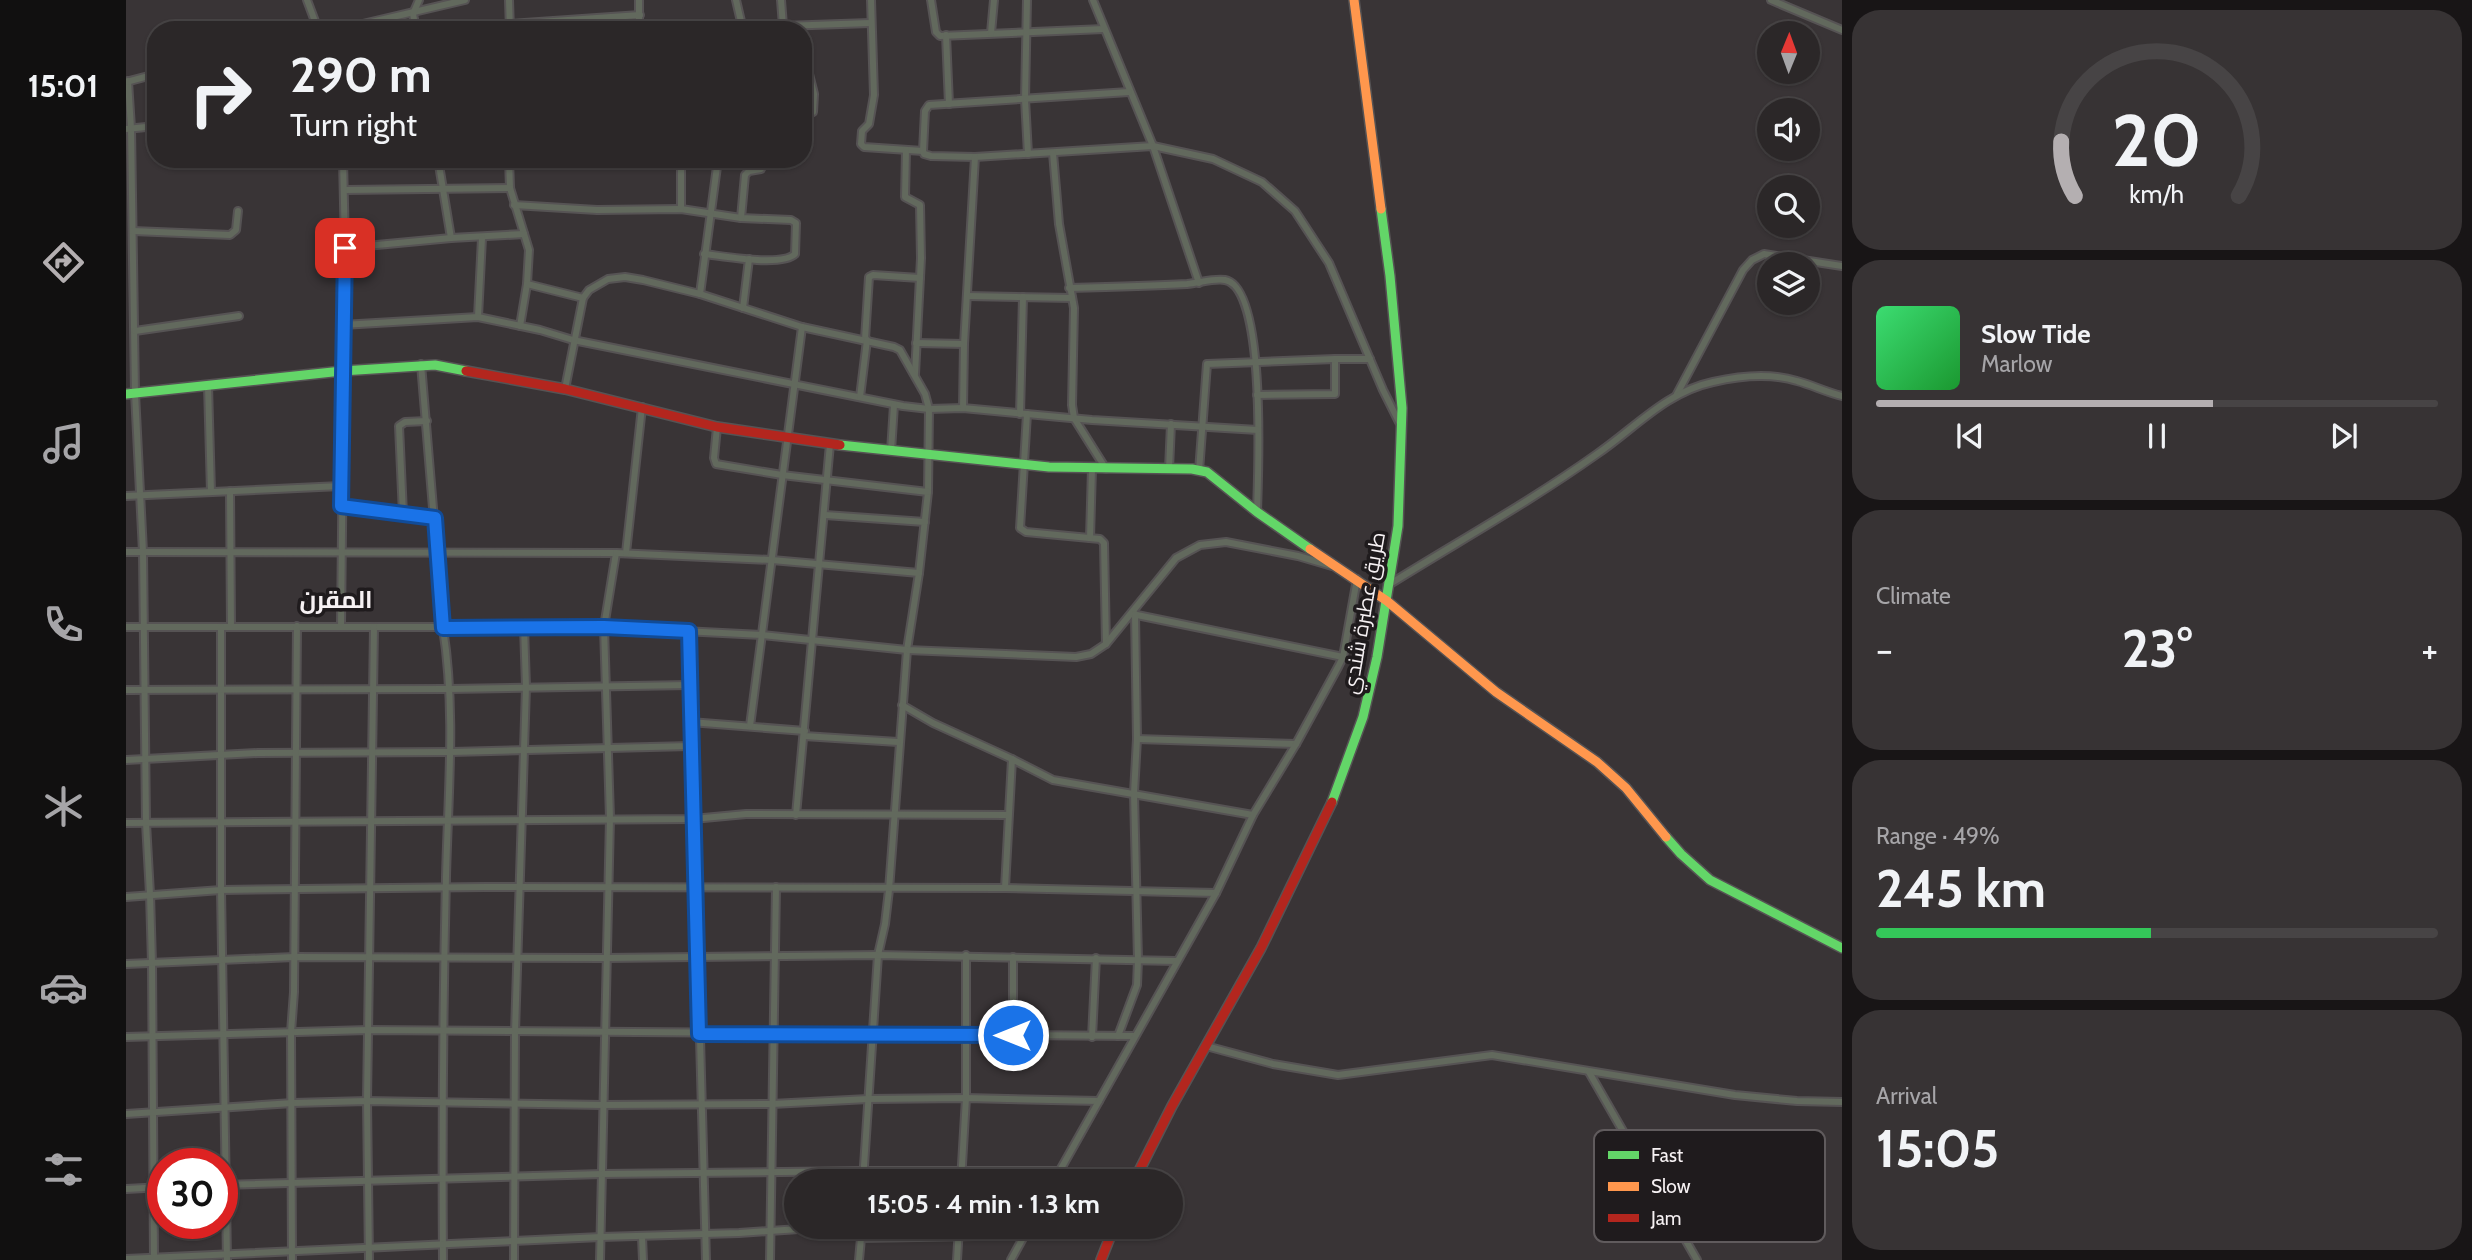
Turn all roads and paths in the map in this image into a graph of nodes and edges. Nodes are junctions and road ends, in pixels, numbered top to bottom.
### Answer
1 (307, 0) edge
2 (419, 0) edge
3 (465, 0) edge
4 (509, 0) edge
5 (639, 0) edge
6 (736, 0) edge
7 (781, 0) edge
8 (871, 0) edge
9 (931, 0) edge
10 (994, 0) edge
11 (1027, 0) edge
12 (1094, 0) edge
13 (1354, 0) edge
14 (1771, 0) edge
15 (412, 13) junction
16 (639, 15) junction
17 (315, 21) edge
18 (377, 21) edge
19 (413, 21) edge
20 (510, 21) edge
21 (574, 21) edge
22 (639, 21) edge
23 (741, 21) edge
24 (783, 21) edge
25 (870, 23) junction
26 (812, 27) edge
27 (1104, 29) junction
28 (1842, 30) edge
29 (1026, 32) junction
30 (991, 33) junction
31 (946, 35) junction
32 (147, 76) edge
33 (127, 82) edge
34 (812, 86) edge
35 (1129, 92) junction
36 (1025, 99) junction
37 (949, 104) junction
38 (812, 112) edge
39 (147, 127) edge
40 (129, 129) edge
41 (1153, 146) junction
42 (906, 150) junction
43 (923, 151) junction
44 (1053, 153) junction
45 (1028, 155) junction
46 (975, 157) junction
47 (344, 168) edge
48 (439, 168) edge
49 (509, 168) edge
50 (681, 168) edge
51 (717, 168) edge
52 (761, 168) edge
53 (510, 188) junction
54 (345, 190) junction
55 (443, 190) junction
56 (514, 205) junction
57 (130, 207) edge
58 (681, 209) junction
59 (238, 211) dead end
60 (710, 214) junction
61 (741, 218) junction
62 (133, 231) junction
63 (524, 234) junction
64 (451, 238) junction
65 (482, 238) junction
66 (345, 248) junction
67 (704, 254) junction
68 (749, 259) junction
69 (1842, 266) edge
70 (920, 278) junction
71 (126, 279) edge
72 (135, 279) junction
73 (1199, 283) junction
74 (527, 284) junction
75 (1069, 288) junction
76 (700, 294) junction
77 (967, 296) junction
78 (1023, 297) junction
79 (583, 298) junction
80 (1072, 298) junction
81 (743, 308) junction
82 (126, 312) edge
83 (135, 312) junction
84 (239, 316) dead end
85 (478, 317) junction
86 (342, 325) junction
87 (520, 326) junction
88 (802, 327) junction
89 (135, 331) junction
90 (573, 340) junction
91 (866, 340) junction
92 (916, 343) junction
93 (964, 344) junction
94 (1335, 359) junction
95 (1370, 359) junction
96 (1257, 362) junction
97 (421, 364) junction
98 (342, 371) junction
99 (915, 376) junction
100 (208, 385) junction
101 (793, 385) junction
102 (565, 389) junction
103 (130, 394) edge
104 (1257, 395) junction
105 (1676, 396) junction
106 (1842, 396) edge
107 (860, 397) junction
108 (894, 405) junction
109 (642, 407) junction
110 (963, 408) junction
111 (929, 409) junction
112 (1024, 414) junction
113 (1074, 418) junction
114 (427, 421) junction
115 (1171, 424) junction
116 (1203, 426) junction
117 (1402, 426) junction
118 (717, 427) junction
119 (1258, 430) junction
120 (787, 438) junction
121 (830, 444) junction
122 (891, 451) junction
123 (928, 455) junction
124 (1023, 465) junction
125 (1092, 468) junction
126 (1106, 469) junction
127 (1168, 469) junction
128 (1199, 471) junction
129 (782, 475) junction
130 (828, 479) junction
131 (341, 486) junction
132 (230, 491) junction
133 (211, 492) junction
134 (928, 492) junction
135 (141, 495) junction
136 (126, 496) edge
137 (341, 506) junction
138 (1257, 512) junction
139 (403, 514) junction
140 (825, 515) junction
141 (435, 518) junction
142 (925, 522) junction
143 (1090, 538) junction
144 (126, 552) edge
145 (143, 552) junction
146 (229, 552) junction
147 (341, 552) junction
148 (437, 553) junction
149 (615, 553) junction
150 (626, 553) junction
151 (772, 560) junction
152 (819, 564) junction
153 (1343, 570) junction
154 (919, 573) junction
155 (1356, 579) junction
156 (1391, 584) junction
157 (1387, 601) junction
158 (1133, 614) junction
159 (144, 626) junction
160 (297, 626) junction
161 (341, 626) junction
162 (524, 626) junction
163 (126, 627) edge
164 (221, 627) junction
165 (231, 627) junction
166 (374, 627) junction
167 (604, 627) junction
168 (443, 628) junction
169 (689, 631) junction
170 (762, 635) junction
171 (811, 641) junction
172 (1106, 644) junction
173 (907, 650) junction
174 (1343, 657) junction
175 (690, 685) junction
176 (526, 687) junction
177 (607, 687) junction
178 (295, 688) junction
179 (144, 689) junction
180 (221, 689) junction
181 (372, 689) junction
182 (450, 689) junction
183 (126, 690) edge
184 (902, 705) junction
185 (691, 722) junction
186 (750, 726) junction
187 (805, 734) junction
188 (1137, 739) junction
189 (898, 742) junction
190 (1296, 744) junction
191 (691, 746) junction
192 (609, 749) junction
193 (523, 750) junction
194 (372, 752) junction
195 (452, 752) junction
196 (295, 753) junction
197 (222, 755) junction
198 (146, 758) junction
199 (1012, 759) junction
200 (126, 760) edge
201 (1134, 793) junction
202 (796, 815) junction
203 (893, 815) junction
204 (1008, 815) junction
205 (1253, 815) junction
206 (610, 818) junction
207 (521, 819) junction
208 (693, 819) junction
209 (222, 821) junction
210 (295, 821) junction
211 (448, 821) junction
212 (370, 822) junction
213 (126, 823) edge
214 (146, 823) junction
215 (607, 887) junction
216 (776, 887) junction
217 (446, 888) junction
218 (520, 888) junction
219 (1005, 888) junction
220 (370, 889) junction
221 (695, 889) junction
222 (221, 890) junction
223 (295, 890) junction
224 (888, 890) junction
225 (1137, 890) junction
226 (1216, 892) junction
227 (150, 894) junction
228 (126, 897) edge
229 (1842, 948) edge
230 (775, 955) junction
231 (878, 955) junction
232 (966, 955) junction
233 (697, 956) junction
234 (294, 957) junction
235 (369, 957) junction
236 (445, 957) junction
237 (517, 957) junction
238 (1013, 957) junction
239 (606, 958) junction
240 (1096, 958) junction
241 (222, 959) junction
242 (1138, 960) junction
243 (1176, 961) junction
244 (152, 962) junction
245 (126, 964) edge
246 (368, 1030) junction
247 (443, 1030) junction
248 (291, 1032) junction
249 (515, 1032) junction
250 (604, 1032) junction
251 (223, 1034) junction
252 (699, 1034) junction
253 (774, 1034) junction
254 (873, 1034) junction
255 (965, 1035) junction
256 (1013, 1035) junction
257 (1118, 1036) junction
258 (1134, 1036) junction
259 (126, 1037) edge
260 (152, 1037) junction
261 (1091, 1037) junction
262 (1206, 1046) junction
263 (1588, 1072) junction
264 (965, 1098) junction
265 (868, 1099) junction
266 (367, 1101) junction
267 (443, 1101) junction
268 (1099, 1101) junction
269 (514, 1102) junction
270 (1842, 1102) edge
271 (293, 1103) junction
272 (701, 1104) junction
273 (772, 1104) junction
274 (603, 1105) junction
275 (223, 1108) junction
276 (153, 1112) junction
277 (126, 1114) edge
278 (1622, 1130) edge
279 (153, 1148) edge
280 (224, 1148) edge
281 (864, 1169) edge
282 (961, 1169) edge
283 (1061, 1169) edge
284 (1140, 1169) edge
285 (702, 1173) junction
286 (772, 1173) junction
287 (784, 1173) edge
288 (602, 1174) junction
289 (514, 1176) junction
290 (443, 1179) junction
291 (368, 1181) junction
292 (292, 1182) junction
293 (238, 1184) edge
294 (147, 1188) edge
295 (126, 1189) edge
296 (784, 1230) edge
297 (771, 1231) junction
298 (705, 1233) junction
299 (601, 1237) junction
300 (642, 1237) junction
301 (154, 1239) edge
302 (226, 1239) edge
303 (861, 1239) edge
304 (959, 1239) edge
305 (1023, 1239) edge
306 (1109, 1239) edge
307 (514, 1242) junction
308 (1687, 1242) edge
309 (443, 1245) junction
310 (369, 1248) junction
311 (292, 1256) edge
312 (227, 1257) edge
313 (126, 1259) edge
314 (154, 1259) edge
315 (369, 1260) edge
316 (443, 1260) edge
317 (514, 1260) edge
318 (600, 1260) edge
319 (643, 1260) edge
320 (706, 1260) edge
321 (770, 1260) edge
322 (859, 1260) edge
323 (957, 1260) edge
324 (1011, 1260) edge
325 (1101, 1260) edge
326 (1697, 1260) edge

1 - 17 street
2 - 15 street
3 - 15 street
4 - 20 street
5 - 16 street
6 - 23 street
7 - 24 street
8 - 25 street
9 - 31 street
10 - 30 street
11 - 29 street
12 - 27 street
13 - 117 main road, طريق عطبرة شندي
14 - 28 street
15 - 18 street
15 - 19 street
16 - 21 street
16 - 22 street
25 - 26 street
25 - 42 street
27 - 29 street
27 - 35 street
29 - 30 street
29 - 36 street
30 - 31 street
31 - 37 street
32 - 33 street
33 - 40 street
34 - 38 street
35 - 36 street
35 - 41 street
36 - 37 street
36 - 45 street
37 - 43 street
39 - 40 street
40 - 57 street
41 - 44 street
41 - 73 street
41 - 95 street
42 - 43 street
42 - 70 street
43 - 46 street
44 - 45 street
44 - 75 street
45 - 46 street
46 - 77 street
47 - 54 street
48 - 55 street
49 - 53 street
50 - 58 street
51 - 60 street
52 - 61 street
53 - 55 street
53 - 56 street
54 - 55 street
54 - 66 street
55 - 64 street
56 - 58 street
56 - 63 street
57 - 62 street
58 - 60 street
59 - 62 street
60 - 61 street
60 - 67 street
61 - 68 street
62 - 72 street
63 - 65 street
63 - 74 street
64 - 65 street
64 - 66 street
65 - 85 street
66 - 86 street
67 - 68 street
67 - 76 street
68 - 81 street
69 - 105 street
70 - 91 street
70 - 92 street
71 - 72 street
72 - 83 street
73 - 75 street
73 - 96 street
74 - 79 street
74 - 87 street
75 - 80 street
76 - 79 street
76 - 81 street
77 - 78 street
77 - 93 street
78 - 80 street
78 - 112 street
79 - 90 street
80 - 113 street
81 - 88 street
82 - 83 street
83 - 89 street
84 - 89 street
85 - 86 street
85 - 87 street
86 - 98 street
87 - 90 street
88 - 91 street
88 - 101 street
89 - 103 street
90 - 101 street
90 - 102 street
91 - 99 street
91 - 107 street
92 - 93 street
92 - 99 street
93 - 110 street
94 - 95 street
94 - 96 street
94 - 104 street
95 - 117 street
96 - 104 street
96 - 116 street
97 - 98 main road
97 - 102 main road
97 - 114 street
98 - 100 main road
98 - 131 street
99 - 111 street
100 - 103 main road
100 - 133 street
101 - 107 street
101 - 120 street
102 - 109 main road
103 - 135 street
104 - 119 street
105 - 106 street
105 - 156 street
107 - 108 street
108 - 111 street
108 - 122 street
109 - 118 main road
109 - 150 street
110 - 111 street
110 - 112 street
111 - 123 street
112 - 113 street
112 - 124 street
113 - 115 street
113 - 126 street
114 - 139 street
114 - 141 street
115 - 116 street
115 - 127 street
116 - 119 street
116 - 128 street
117 - 156 main road, طريق عطبرة شندي
118 - 120 main road
118 - 129 street
119 - 138 street
120 - 121 main road
120 - 129 street
121 - 122 main road
121 - 130 street
122 - 123 main road
123 - 124 main road
123 - 134 street
124 - 125 main road
124 - 143 street
125 - 126 main road
125 - 143 street
126 - 127 main road
127 - 128 main road
128 - 138 main road
129 - 130 street
129 - 151 street
130 - 134 street
130 - 140 street
131 - 132 street
131 - 137 street
132 - 133 street
132 - 146 street
133 - 135 street
134 - 142 street
135 - 136 street
135 - 145 street
137 - 139 street
137 - 147 street
138 - 153 main road
139 - 141 street
140 - 142 street
140 - 152 street
141 - 148 street
142 - 154 street
143 - 172 street
144 - 145 street
145 - 146 street
145 - 159 street
146 - 147 street
146 - 165 street
147 - 148 street
147 - 161 street
148 - 149 street
148 - 168 street
149 - 150 street
149 - 167 street
150 - 151 street
151 - 152 street
151 - 170 street
152 - 154 street
152 - 171 street
153 - 155 main road
153 - 158 street
154 - 173 street
155 - 157 main road
155 - 174 street
156 - 157 main road, طريق عطبرة شندي
157 - 229 main road
157 - 262 main road, طريق عطبرة شندي
158 - 172 street
158 - 174 street
158 - 188 street
159 - 163 street
159 - 164 street
159 - 179 street
160 - 161 street
160 - 165 street
160 - 178 street
161 - 166 street
162 - 167 street
162 - 168 street
162 - 176 street
164 - 165 street
164 - 180 street
166 - 168 street
166 - 181 street
167 - 169 street
167 - 177 street
168 - 182 street
169 - 170 street
169 - 175 street
170 - 171 street
170 - 186 street
171 - 173 street
171 - 187 street
172 - 173 street
173 - 184 street
174 - 190 street
175 - 177 street
175 - 185 street
176 - 177 street
176 - 182 street
176 - 193 street
177 - 192 street
178 - 180 street
178 - 181 street
178 - 196 street
179 - 180 street
179 - 183 street
179 - 198 street
180 - 197 street
181 - 182 street
181 - 194 street
182 - 195 street
184 - 189 street
184 - 199 street
185 - 186 street
185 - 191 street
186 - 187 street
187 - 189 street
187 - 202 street
188 - 190 street
188 - 201 street
189 - 203 street
190 - 205 street
191 - 192 street
191 - 208 street
192 - 193 street
192 - 206 street
193 - 195 street
193 - 207 street
194 - 195 street
194 - 196 street
194 - 212 street
195 - 211 street
196 - 197 street
196 - 210 street
197 - 198 street
197 - 209 street
198 - 200 street
198 - 214 street
199 - 201 street
199 - 204 street
201 - 205 street
201 - 225 street
202 - 203 street
202 - 208 street
203 - 204 street
203 - 224 street
204 - 219 street
205 - 226 street
206 - 207 street
206 - 208 street
206 - 215 street
207 - 211 street
207 - 218 street
208 - 221 street
209 - 210 street
209 - 214 street
209 - 222 street
210 - 212 street
210 - 223 street
211 - 212 street
211 - 217 street
212 - 220 street
213 - 214 street
214 - 227 street
215 - 218 street
215 - 221 street
215 - 239 street
216 - 221 street
216 - 224 street
216 - 230 street
217 - 218 street
217 - 220 street
217 - 236 street
218 - 237 street
219 - 224 street
219 - 225 street
220 - 223 street
220 - 235 street
221 - 233 street
222 - 223 street
222 - 227 street
222 - 241 street
223 - 234 street
224 - 231 street
225 - 226 street
225 - 242 street
226 - 243 street
227 - 228 street
227 - 244 street
230 - 231 street
230 - 233 street
230 - 253 street
231 - 232 street
231 - 254 street
232 - 238 street
232 - 255 street
233 - 239 street
233 - 252 street
234 - 235 street
234 - 241 street
234 - 248 street
235 - 236 street
235 - 246 street
236 - 237 street
236 - 247 street
237 - 239 street
237 - 249 street
238 - 240 street
238 - 256 street
239 - 250 street
240 - 242 street
240 - 261 street
241 - 244 street
241 - 251 street
242 - 243 street
242 - 257 street
243 - 258 street
244 - 245 street
244 - 260 street
246 - 247 street
246 - 248 street
246 - 266 street
247 - 249 street
247 - 267 street
248 - 251 street
248 - 271 street
249 - 250 street
249 - 269 street
250 - 252 street
250 - 274 street
251 - 260 street
251 - 275 street
252 - 253 street
252 - 272 street
253 - 254 street
253 - 273 street
254 - 255 street
254 - 265 street
255 - 256 street
255 - 264 street
256 - 261 street
257 - 258 street
257 - 261 street
258 - 268 street
259 - 260 street
260 - 276 street
262 - 263 street
262 - 284 main road, طريق عطبرة شندي
263 - 270 street
263 - 278 street
264 - 265 street
264 - 268 street
264 - 282 street
265 - 273 street
265 - 281 street
266 - 267 street
266 - 271 street
266 - 291 street
267 - 269 street
267 - 290 street
268 - 283 street
269 - 274 street
269 - 289 street
271 - 275 street
271 - 292 street
272 - 273 street
272 - 274 street
272 - 285 street
273 - 286 street
274 - 288 street
275 - 276 street
275 - 280 street
276 - 277 street
276 - 279 street
285 - 286 street
285 - 288 street
285 - 298 street
286 - 287 street
286 - 297 street
288 - 289 street
288 - 299 street
289 - 290 street
289 - 307 street
290 - 291 street
290 - 309 street
291 - 292 street
291 - 310 street
292 - 293 street
292 - 311 street
294 - 295 street
296 - 297 street
297 - 298 street
297 - 321 street
298 - 300 street
298 - 320 street
299 - 300 street
299 - 307 street
299 - 318 street
300 - 319 street
301 - 314 street
302 - 312 street
303 - 322 street
304 - 323 street
305 - 324 street
306 - 325 main road
307 - 309 street
307 - 317 street
308 - 326 street
309 - 310 street
309 - 316 street
310 - 311 street
310 - 315 street
311 - 312 street
312 - 314 street
313 - 314 street

